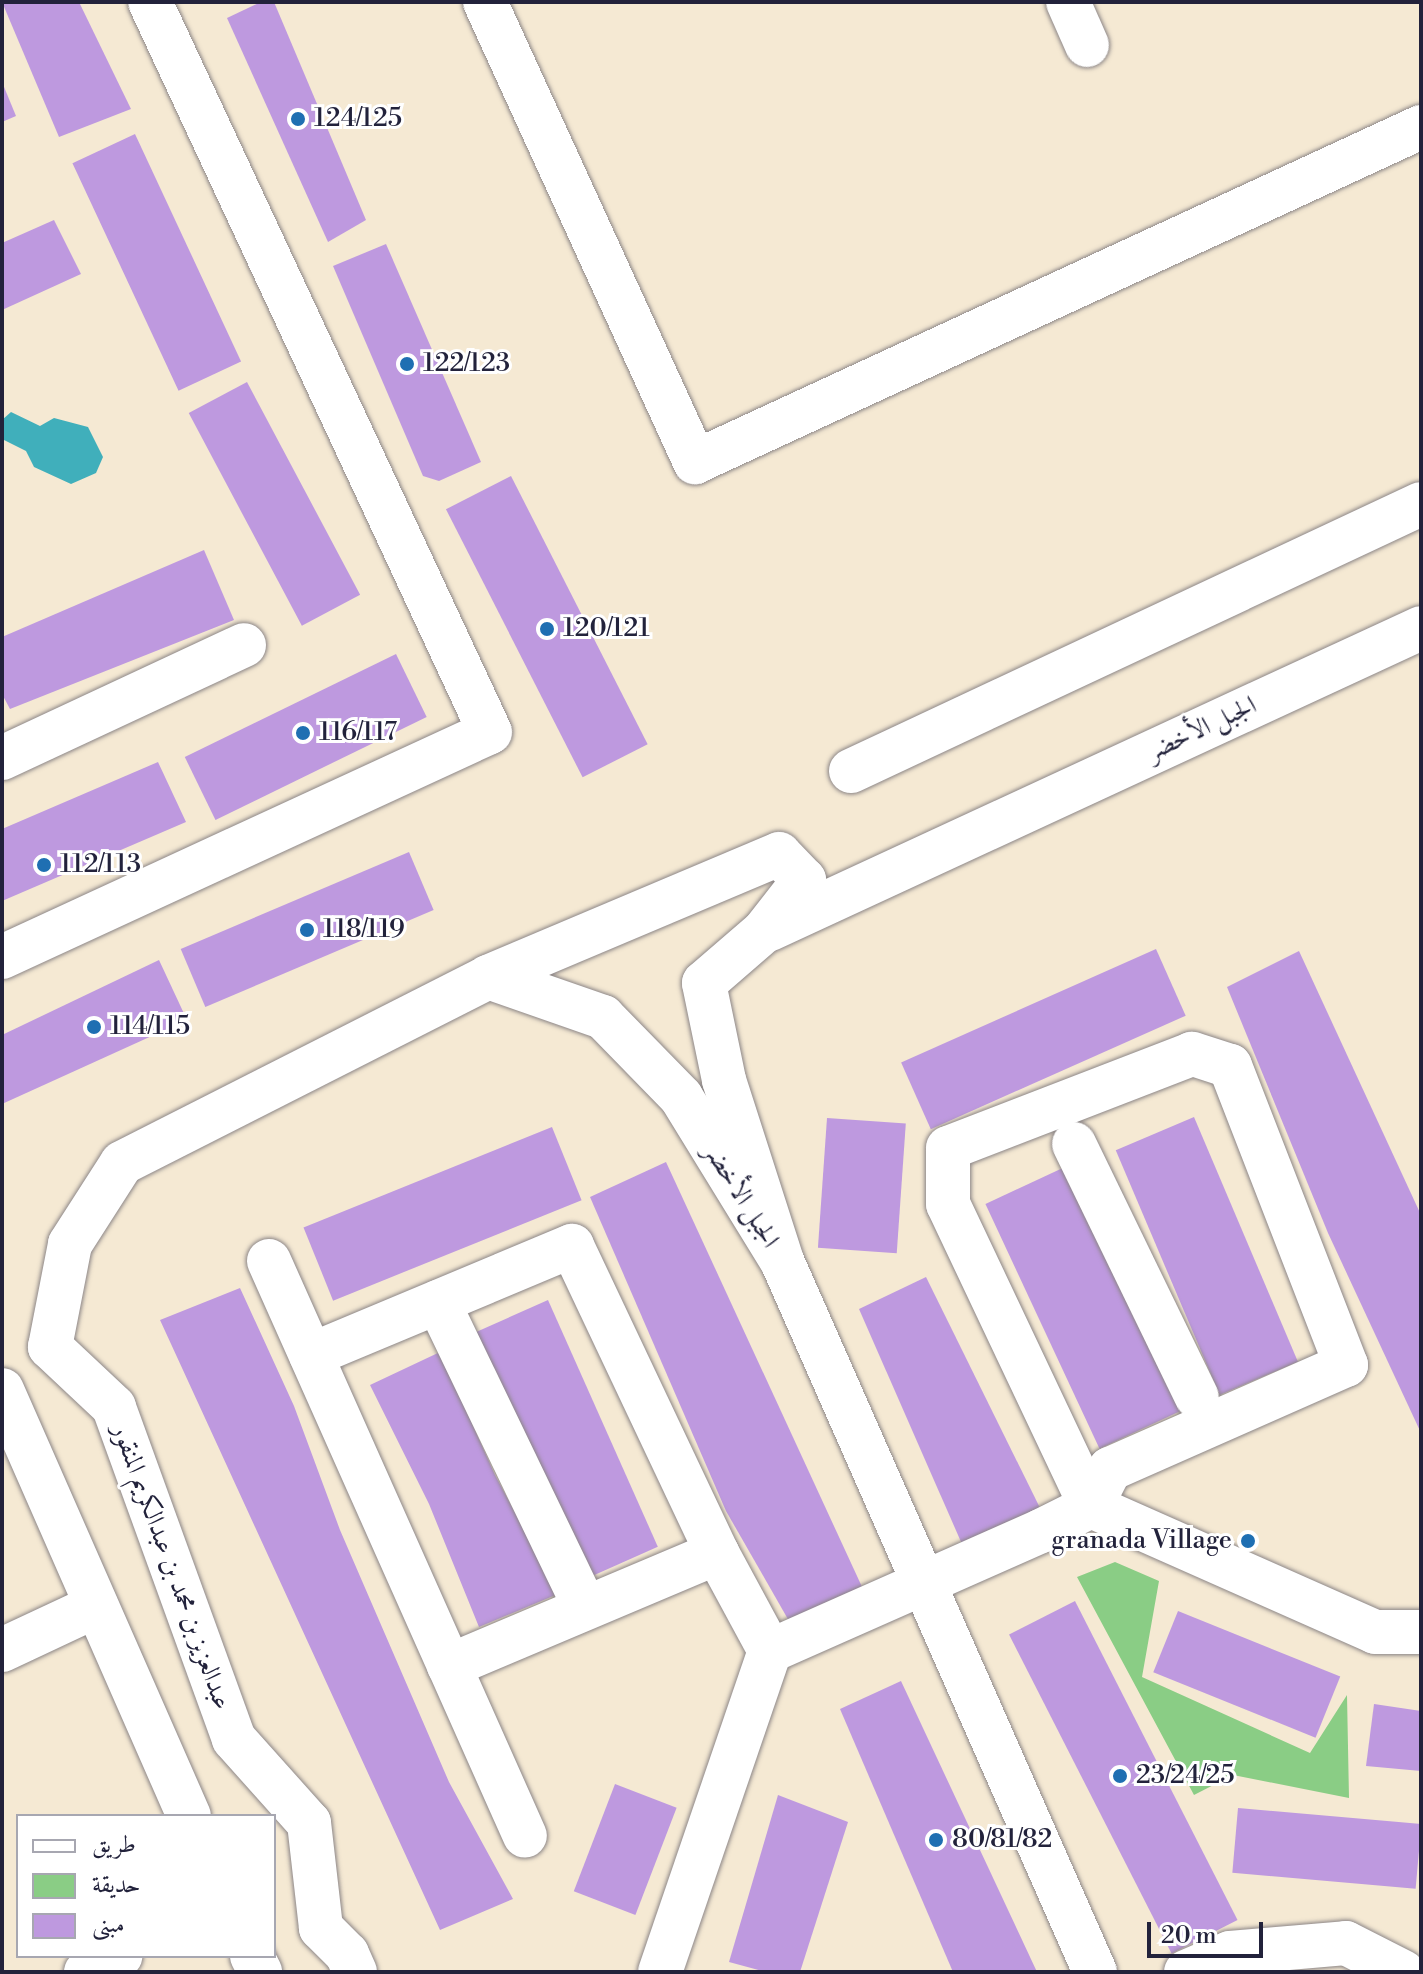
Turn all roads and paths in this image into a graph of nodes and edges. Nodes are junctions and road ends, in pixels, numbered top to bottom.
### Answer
1 (150, 2) edge
2 (485, 2) edge
3 (1068, 2) edge
4 (1087, 45) dead end
5 (1421, 127) edge
6 (1421, 504) edge
7 (1421, 628) edge
8 (244, 645) dead end
9 (2, 758) edge
10 (851, 771) dead end
11 (764, 931) junction
12 (2, 957) edge
13 (488, 977) junction
14 (1074, 1144) dead end
15 (122, 1163) joint
16 (269, 1261) dead end
17 (782, 1261) junction
18 (438, 1302) junction
19 (311, 1355) junction
20 (2, 1390) edge
21 (1197, 1397) dead end
22 (1091, 1506) junction
23 (717, 1553) junction
24 (927, 1584) junction
25 (96, 1606) junction
26 (585, 1608) junction
27 (1421, 1632) edge
28 (2, 1650) edge
29 (770, 1651) junction
30 (449, 1666) junction
31 (188, 1814) edge
32 (525, 1836) dead end
33 (116, 1958) edge
34 (86, 1972) edge
35 (355, 1972) edge
36 (660, 1972) edge
37 (1095, 1972) edge
38 (1186, 1972) edge
39 (1403, 1972) edge

1 - 12 street
2 - 5 street
3 - 4 street
6 - 10 street
7 - 11 street, الجبل الأخضر
8 - 9 street
11 - 13 street, الجبل الأخضر
11 - 17 street, الجبل الأخضر
13 - 15 street, الجبل الأخضر
13 - 17 street, الجبل الأخضر
14 - 21 street
15 - 35 street, عبدالعزيز بن محمد بن عبدالكريم المنقور
16 - 19 street
17 - 24 street
18 - 19 street
18 - 23 street
18 - 26 street
19 - 30 street
20 - 25 street
22 - 22 street
22 - 24 street
22 - 27 street
23 - 26 street
23 - 29 street
24 - 29 street
24 - 37 street
25 - 28 street
25 - 31 street
26 - 30 street
29 - 36 street
30 - 32 street
33 - 34 street
38 - 39 street

